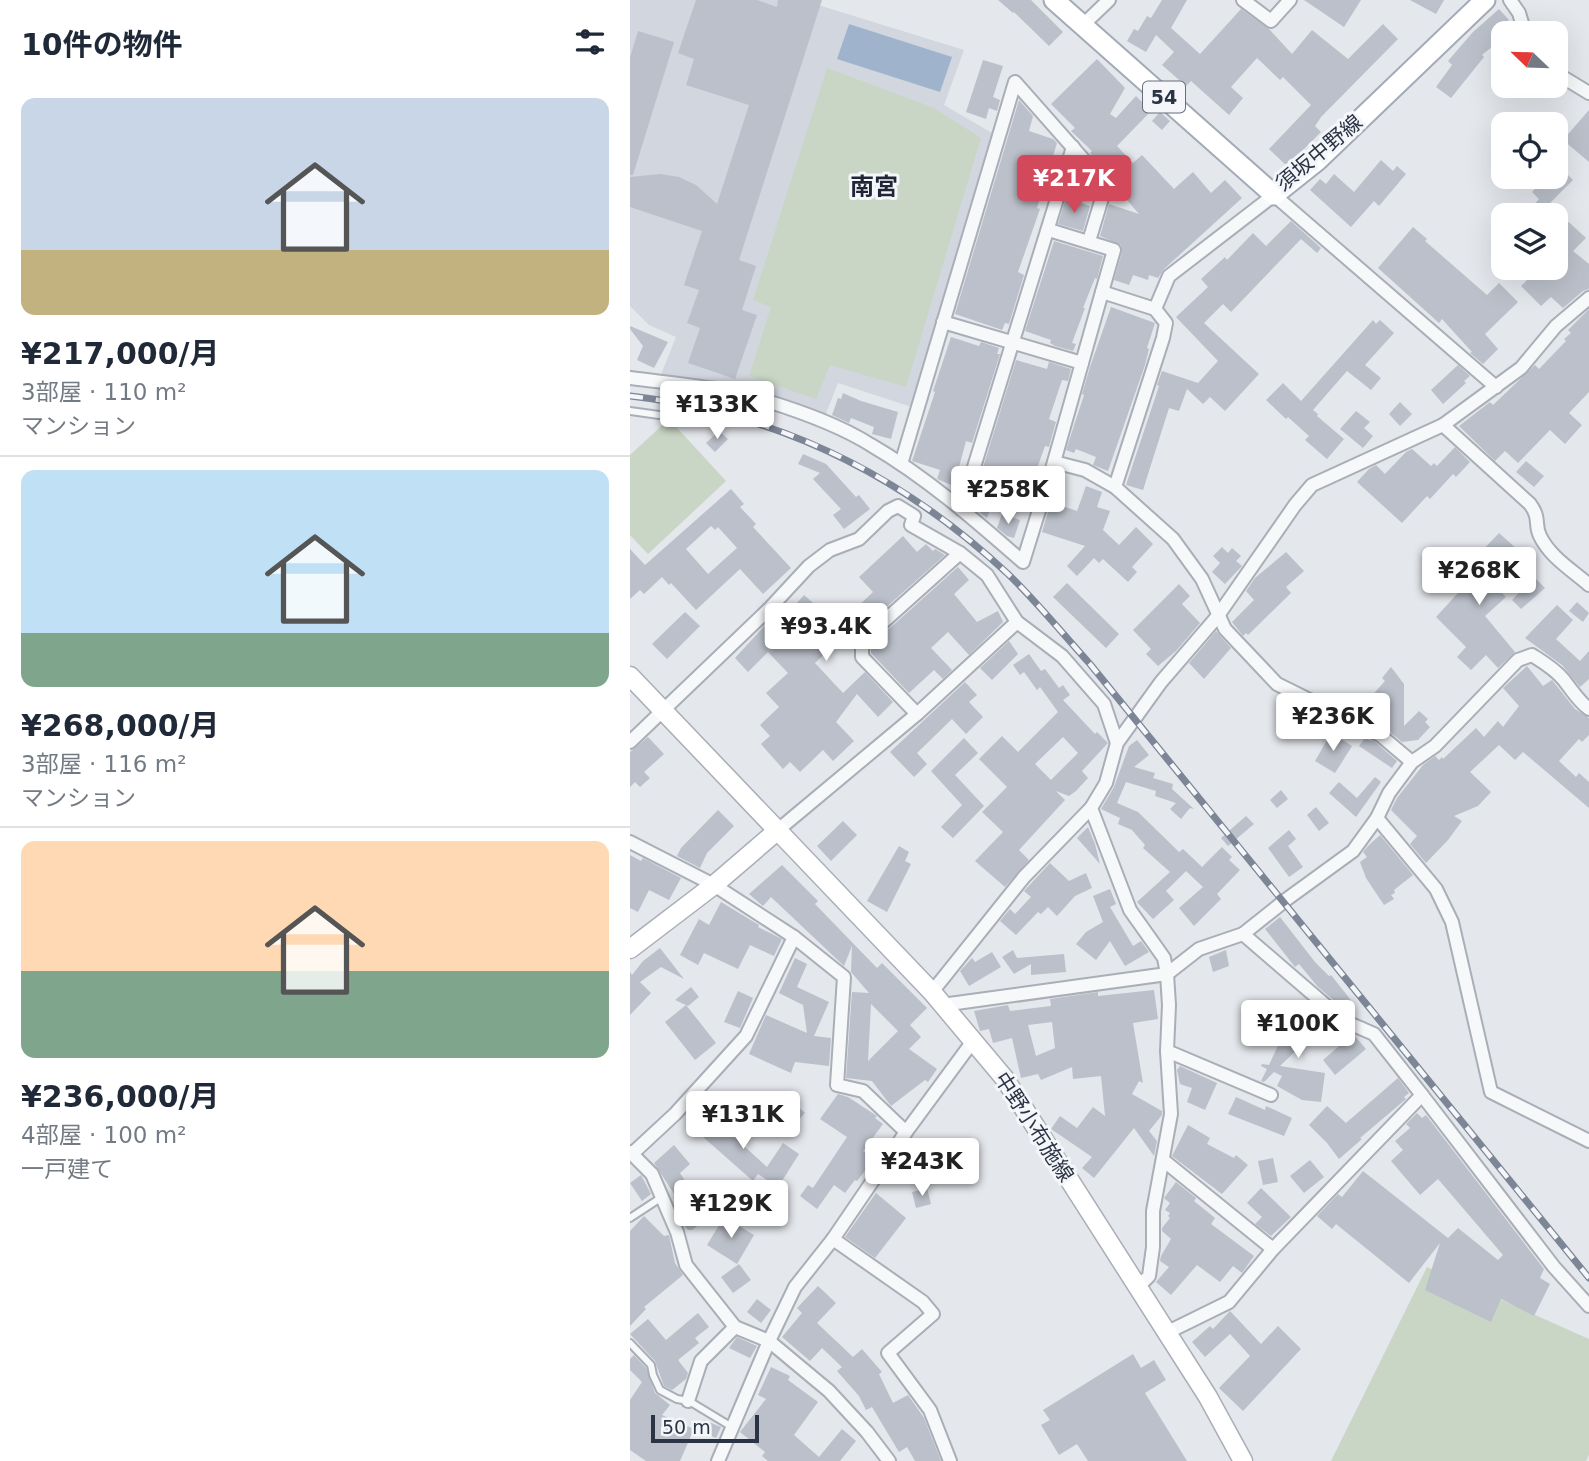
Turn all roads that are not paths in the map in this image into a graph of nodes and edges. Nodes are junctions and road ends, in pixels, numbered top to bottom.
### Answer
1 (1054, 0) edge
2 (1109, 0) edge
3 (1243, 0) edge
4 (1290, 0) edge
5 (1485, 0) edge
6 (1510, 0) edge
7 (1521, 21) edge
8 (1083, 25) junction
9 (1568, 80) edge
10 (1589, 93) edge
11 (1073, 147) junction
12 (1274, 195) junction
13 (1049, 230) junction
14 (1088, 241) junction
15 (1102, 292) junction
16 (1589, 298) edge
17 (1155, 309) junction
18 (943, 322) junction
19 (1011, 343) junction
20 (1082, 363) junction
21 (630, 378) edge
22 (1496, 387) junction
23 (630, 411) edge
24 (659, 415) dead end
25 (1443, 425) junction
26 (1054, 462) junction
27 (901, 464) junction
28 (1115, 486) junction
29 (961, 509) junction
30 (960, 553) junction
31 (1589, 585) edge
32 (1217, 617) junction
33 (1017, 622) junction
34 (630, 676) edge
35 (1589, 709) edge
36 (662, 710) junction
37 (917, 714) junction
38 (630, 742) edge
39 (1117, 743) junction
40 (1412, 762) junction
41 (1091, 808) junction
42 (1377, 818) junction
43 (778, 830) junction
44 (630, 842) edge
45 (714, 885) junction
46 (1243, 934) junction
47 (794, 937) junction
48 (630, 949) edge
49 (1167, 974) junction
50 (937, 999) junction
51 (973, 1041) junction
52 (1167, 1051) junction
53 (1271, 1095) dead end
54 (1422, 1095) junction
55 (906, 1132) junction
56 (1589, 1140) edge
57 (631, 1152) edge
58 (1163, 1160) junction
59 (662, 1197) junction
60 (630, 1218) edge
61 (832, 1239) junction
62 (1273, 1249) junction
63 (1138, 1287) junction
64 (1589, 1306) edge
65 (735, 1326) junction
66 (1166, 1333) junction
67 (769, 1341) junction
68 (630, 1343) edge
69 (688, 1401) junction
70 (732, 1427) junction
71 (718, 1461) edge
72 (889, 1461) edge
73 (950, 1461) edge
74 (1243, 1461) edge

1 - 8 main road, 須坂中野線 / 54
2 - 8 street
3 - 4 street
5 - 12 main road, 須坂中野線
6 - 7 street
8 - 12 main road, 須坂中野線 / 54
9 - 10 street
11 - 13 street
11 - 14 street
11 - 18 street
12 - 17 street
12 - 22 street
13 - 14 street
13 - 19 street
14 - 15 street
15 - 17 street
15 - 20 street
16 - 22 street
17 - 28 street
18 - 19 street
18 - 27 street
19 - 20 street
19 - 29 street
20 - 26 street
21 - 27 street
22 - 25 street
23 - 24 lane
25 - 31 street
25 - 32 street
26 - 28 street
26 - 29 street
27 - 29 street
28 - 32 street
30 - 33 street
30 - 36 street
30 - 37 street
32 - 39 street
32 - 40 street
33 - 37 street
33 - 39 street
34 - 36 main road, 中野小布施線
35 - 40 street
36 - 38 street
36 - 43 main road, 中野小布施線
37 - 43 street
39 - 41 street
40 - 42 street
41 - 49 street
41 - 50 street
42 - 46 street
42 - 56 street
43 - 45 main road
43 - 50 main road, 中野小布施線
44 - 45 street
45 - 47 street
45 - 48 main road
46 - 49 street
46 - 54 street
47 - 55 street
47 - 57 street
49 - 50 street
49 - 52 street
50 - 51 main road, 中野小布施線
51 - 55 street
51 - 63 main road, 中野小布施線
52 - 53 street
52 - 58 street
54 - 62 street
54 - 64 street
55 - 61 street
57 - 59 street
58 - 62 street
58 - 63 street
59 - 60 lane
59 - 65 street
61 - 67 street
61 - 73 street
62 - 66 street
63 - 66 main road, 中野小布施線
65 - 67 street
65 - 69 street
66 - 74 main road, 中野小布施線
67 - 70 street
67 - 72 street
68 - 69 lane
69 - 70 lane
70 - 71 street

